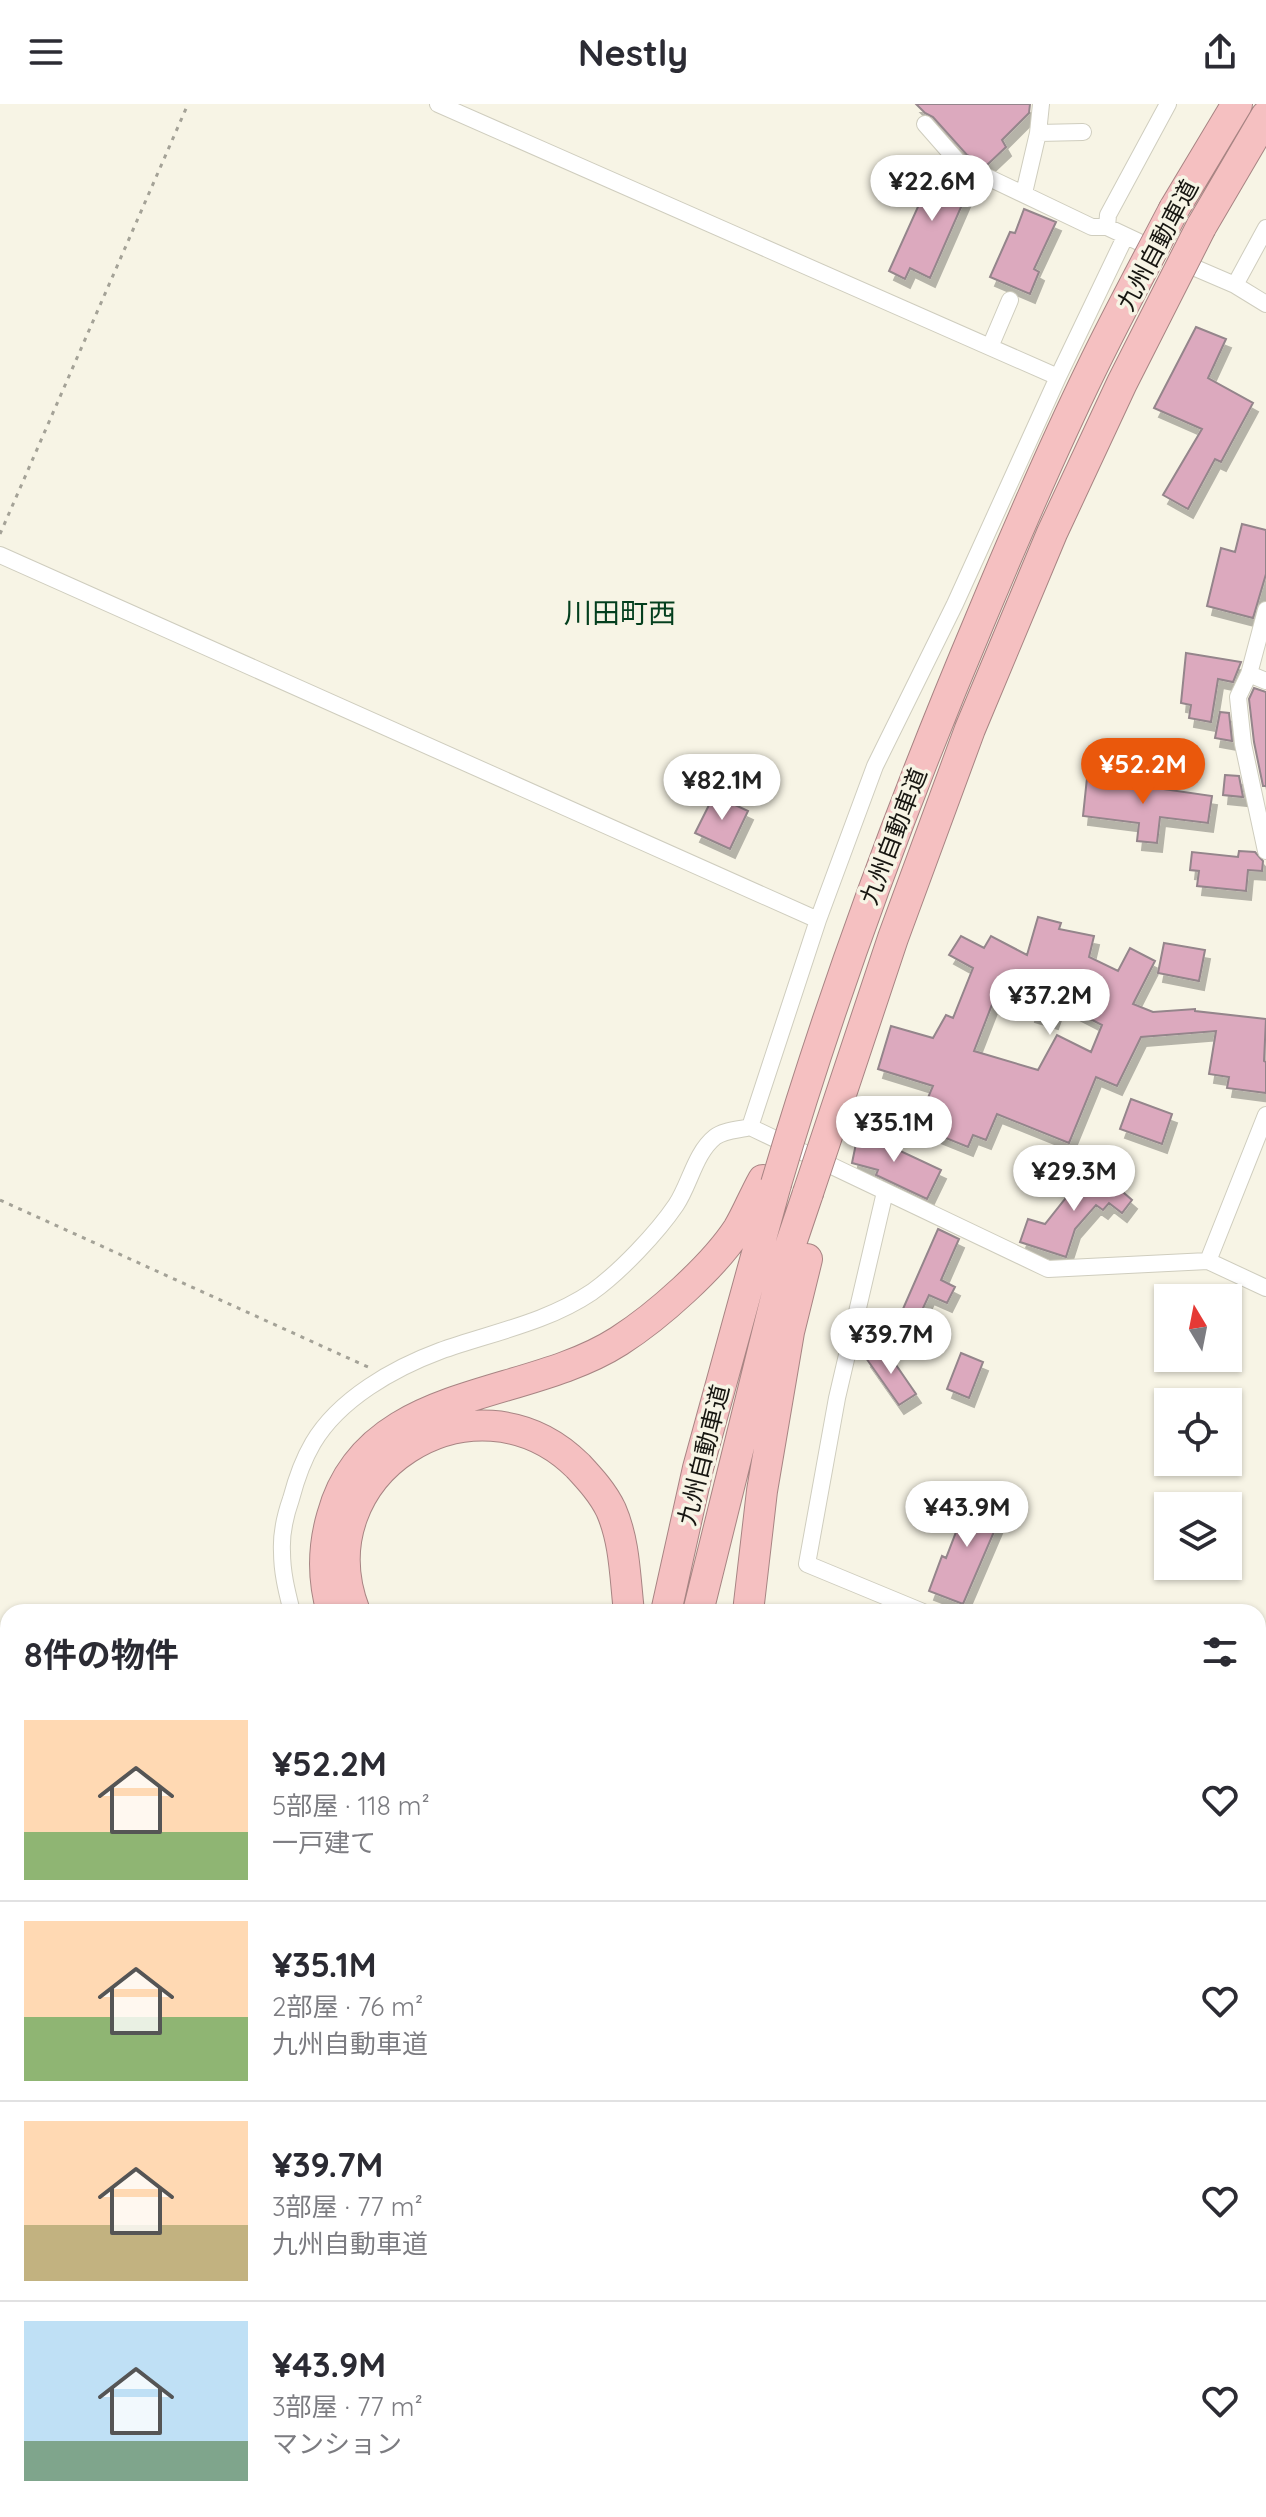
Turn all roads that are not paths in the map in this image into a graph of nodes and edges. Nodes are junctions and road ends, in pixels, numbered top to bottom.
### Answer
1 (438, 104) edge
2 (1041, 104) edge
3 (1168, 104) edge
4 (1237, 104) edge
5 (1266, 116) edge
6 (925, 124) dead end
7 (1083, 132) dead end
8 (1038, 133) junction
9 (1024, 193) junction
10 (1107, 227) junction
11 (1266, 228) edge
12 (1125, 237) junction
13 (1235, 285) junction
14 (1010, 300) dead end
15 (1266, 304) edge
16 (990, 347) junction
17 (1058, 377) junction
18 (0, 555) edge
19 (1266, 610) edge
20 (1249, 674) junction
21 (1266, 681) edge
22 (1266, 851) edge
23 (818, 920) junction
24 (1266, 1115) edge
25 (750, 1127) junction
26 (769, 1182) junction
27 (885, 1192) junction
28 (816, 1195) junction
29 (1208, 1261) junction
30 (1266, 1288) edge
31 (290, 1604) edge
32 (330, 1604) edge
33 (352, 1604) edge
34 (628, 1604) edge
35 (668, 1604) edge
36 (700, 1604) edge
37 (749, 1604) edge
38 (904, 1604) edge

1 - 16 street
2 - 8 street
3 - 10 street
4 - 26 highway, 九州自動車道, bridge
5 - 28 highway, 九州自動車道, bridge
6 - 9 street
7 - 8 street
8 - 9 street
9 - 10 street
10 - 12 street
11 - 13 street
12 - 13 street
12 - 17 street
13 - 15 street
14 - 16 street
16 - 17 street
17 - 23 street
18 - 23 street
19 - 20 street
20 - 21 street
20 - 22 street
23 - 25 street
24 - 29 street
25 - 27 street
25 - 31 street
26 - 32 highway
26 - 35 highway, 九州自動車道
27 - 29 street
27 - 38 street
28 - 36 highway, 九州自動車道
28 - 37 highway
29 - 30 street
33 - 34 highway

